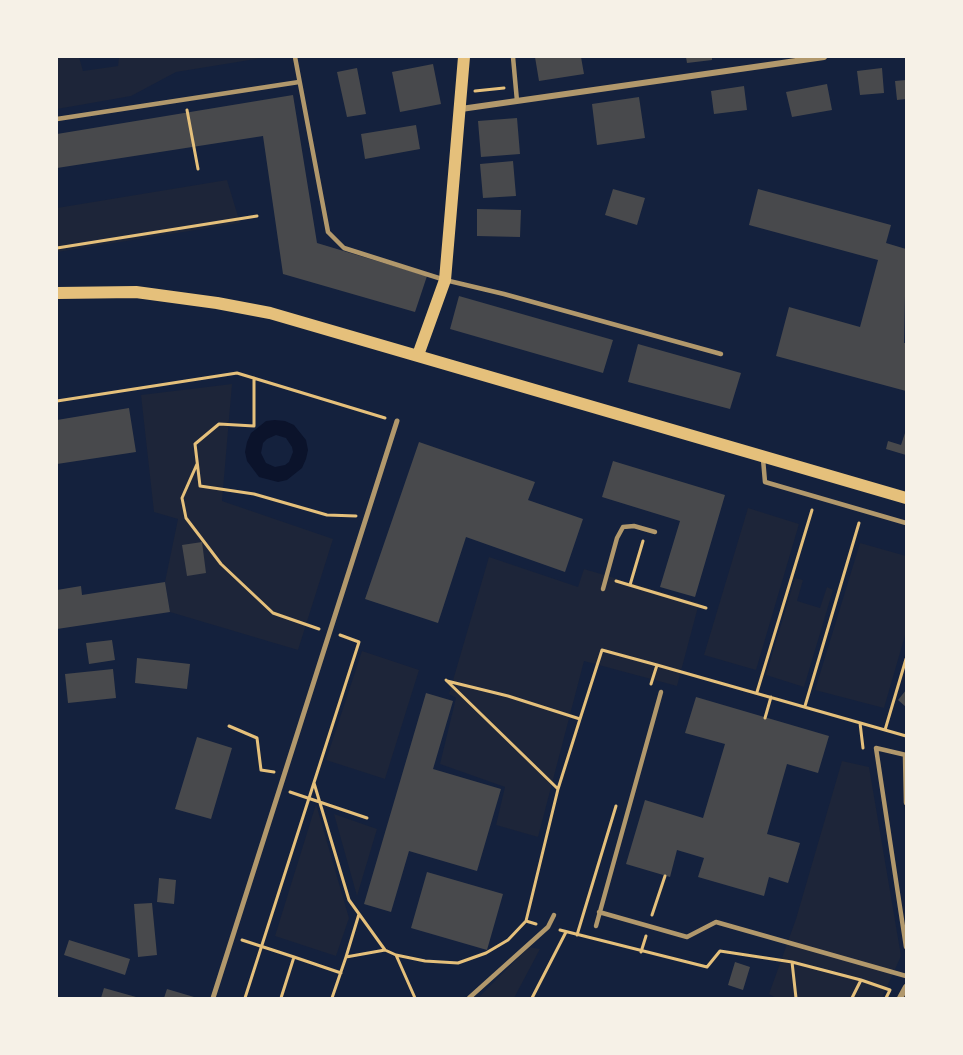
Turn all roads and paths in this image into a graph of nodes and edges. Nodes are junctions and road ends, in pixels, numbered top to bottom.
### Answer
1 (296, 57) edge
2 (464, 57) edge
3 (513, 57) edge
4 (824, 57) edge
5 (299, 82) junction
6 (186, 99) junction
7 (517, 101) junction
8 (461, 109) junction
9 (57, 119) edge
10 (198, 169) dead end
11 (257, 216) dead end
12 (57, 248) edge
13 (445, 280) junction
14 (72, 292) junction
15 (57, 293) edge
16 (57, 299) edge
17 (721, 354) dead end
18 (418, 355) junction
19 (254, 378) junction
20 (57, 401) edge
21 (397, 421) joint
22 (763, 456) junction
23 (197, 464) junction
24 (906, 498) edge
25 (812, 510) dead end
26 (367, 516) junction
27 (859, 523) dead end
28 (906, 523) edge
29 (646, 529) junction
30 (655, 532) dead end
31 (606, 578) junction
32 (630, 585) junction
33 (603, 589) dead end
34 (706, 608) dead end
35 (329, 632) junction
36 (906, 659) edge
37 (657, 665) junction
38 (650, 688) dead end
39 (661, 692) dead end
40 (757, 692) junction
41 (771, 697) junction
42 (805, 706) junction
43 (765, 718) dead end
44 (580, 719) junction
45 (229, 726) dead end
46 (885, 730) junction
47 (906, 736) edge
48 (906, 755) edge
49 (285, 773) junction
50 (314, 782) junction
51 (280, 788) junction
52 (558, 789) junction
53 (309, 798) junction
54 (617, 800) dead end
55 (320, 802) junction
56 (906, 803) edge
57 (367, 818) dead end
58 (599, 912) junction
59 (359, 914) junction
60 (554, 915) dead end
61 (526, 921) junction
62 (596, 926) dead end
63 (549, 927) junction
64 (566, 932) junction
65 (577, 935) junction
66 (232, 938) junction
67 (261, 946) junction
68 (906, 947) edge
69 (385, 950) junction
70 (396, 955) junction
71 (294, 957) junction
72 (346, 957) junction
73 (792, 962) junction
74 (340, 973) junction
75 (906, 976) edge
76 (861, 980) junction
77 (906, 987) edge
78 (213, 998) edge
79 (245, 998) edge
80 (281, 998) edge
81 (332, 998) edge
82 (415, 998) edge
83 (469, 998) edge
84 (532, 998) edge
85 (796, 998) edge
86 (852, 998) edge
87 (886, 998) edge
88 (900, 998) edge

1 - 5 lane
2 - 8 main road
3 - 7 lane
4 - 7 street
5 - 6 lane
5 - 13 lane
6 - 9 lane
6 - 10 path
7 - 8 street
8 - 13 main road
11 - 12 path
13 - 17 lane
13 - 18 main road
14 - 15 main road
14 - 16 main road
14 - 18 main road
18 - 22 main road
19 - 20 path
19 - 21 path
19 - 23 path
21 - 26 street
22 - 24 main road
22 - 28 lane
23 - 26 path
23 - 35 path
25 - 40 path
26 - 35 street
27 - 42 path
29 - 30 lane
29 - 31 lane
29 - 32 path
31 - 32 path
31 - 33 lane
32 - 34 path
35 - 49 street
35 - 50 path
36 - 46 path
37 - 38 path
37 - 40 path
37 - 44 path
39 - 58 lane
40 - 41 path
41 - 42 path
41 - 43 path
42 - 46 path
44 - 52 path
44 - 52 path
45 - 49 path
46 - 47 path
48 - 56 lane
48 - 68 lane
49 - 51 street
50 - 53 path
50 - 55 path
51 - 53 path
51 - 66 street
52 - 61 path
53 - 55 path
53 - 67 path
54 - 65 path
55 - 57 path
55 - 59 path
58 - 62 lane
58 - 75 lane
59 - 69 path
59 - 72 path
60 - 63 lane
61 - 63 path
61 - 70 path
63 - 64 path
63 - 83 lane
64 - 65 path
64 - 84 path
65 - 73 path
66 - 67 path
66 - 78 street
67 - 71 path
67 - 79 path
69 - 70 path
69 - 72 path
70 - 82 path
71 - 74 path
71 - 80 path
72 - 74 path
73 - 76 path
73 - 85 path
74 - 81 path
76 - 86 path
76 - 87 path
77 - 88 street

